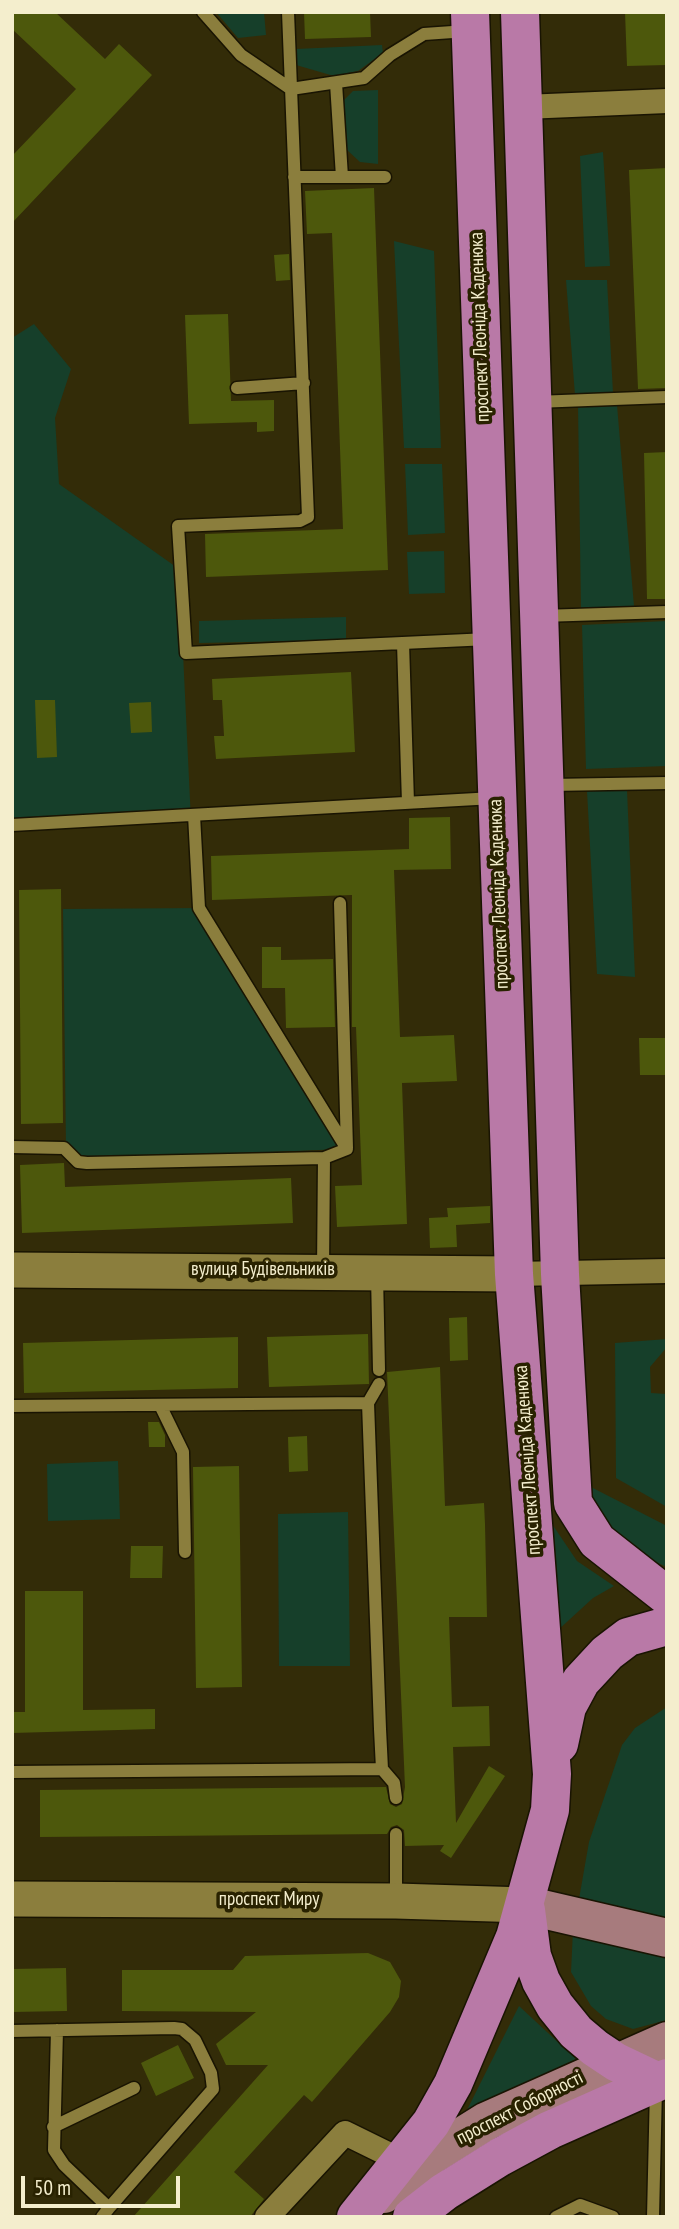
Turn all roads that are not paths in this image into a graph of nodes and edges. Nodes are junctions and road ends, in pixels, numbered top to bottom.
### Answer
1 (203, 12) edge
2 (288, 12) edge
3 (520, 12) edge
4 (470, 21) edge
5 (335, 83) junction
6 (291, 89) junction
7 (667, 102) edge
8 (524, 107) junction
9 (294, 177) junction
10 (342, 177) junction
11 (385, 177) dead end
12 (304, 383) junction
13 (237, 388) dead end
14 (667, 397) edge
15 (534, 402) junction
16 (667, 612) edge
17 (541, 616) junction
18 (491, 639) junction
19 (403, 643) junction
20 (667, 783) edge
21 (546, 785) junction
22 (496, 798) junction
23 (408, 803) junction
24 (194, 815) junction
25 (12, 825) edge
26 (340, 903) dead end
27 (12, 1147) edge
28 (347, 1149) junction
29 (324, 1158) junction
30 (12, 1270) edge
31 (323, 1270) junction
32 (667, 1271) edge
33 (377, 1272) junction
34 (514, 1274) junction
35 (560, 1274) junction
36 (379, 1370) dead end
37 (379, 1384) dead end
38 (368, 1403) junction
39 (160, 1405) junction
40 (12, 1406) edge
41 (185, 1552) dead end
42 (659, 1584) edge
43 (667, 1626) edge
44 (382, 1769) junction
45 (12, 1772) edge
46 (552, 1774) junction
47 (396, 1798) dead end
48 (396, 1834) dead end
49 (12, 1899) edge
50 (396, 1900) junction
51 (526, 1905) junction
52 (667, 1938) edge
53 (57, 2030) junction
54 (12, 2031) edge
55 (667, 2041) edge
56 (616, 2062) junction
57 (663, 2080) edge
58 (134, 2088) dead end
59 (53, 2127) junction
60 (661, 2132) edge
61 (402, 2161) junction
62 (105, 2213) edge
63 (359, 2214) edge
64 (267, 2217) edge
65 (412, 2217) edge
66 (556, 2217) edge
67 (613, 2217) edge
68 (653, 2217) edge

1 - 6 lane
2 - 6 lane
3 - 8 highway
4 - 5 lane
4 - 18 highway, проспект Леоніда Каденюка
5 - 6 lane
5 - 10 lane
6 - 9 lane
7 - 8 street
8 - 15 highway
9 - 10 lane
9 - 12 lane
10 - 11 lane
12 - 13 lane
12 - 19 lane
14 - 15 lane
15 - 17 highway
16 - 17 lane
17 - 21 highway
18 - 19 lane
18 - 22 highway, проспект Леоніда Каденюка
19 - 23 lane
20 - 21 lane
21 - 35 highway
22 - 23 lane
22 - 34 highway, проспект Леоніда Каденюка
23 - 24 lane
24 - 25 lane
24 - 28 lane
26 - 28 lane
27 - 29 lane
28 - 29 lane
29 - 31 lane
30 - 31 main road, вулиця Будівельників
31 - 33 main road, вулиця Будівельників
32 - 35 street
33 - 34 main road, вулиця Будівельників
33 - 36 lane
34 - 35 street
34 - 46 highway, проспект Леоніда Каденюка
35 - 42 highway
37 - 38 lane
38 - 39 lane
38 - 44 lane
39 - 40 lane
39 - 41 lane
43 - 46 highway
44 - 45 lane
44 - 47 lane
46 - 51 highway
48 - 50 lane
49 - 50 main road, проспект Миру
50 - 51 main road, проспект Миру
51 - 52 main road
51 - 56 highway
51 - 61 highway, проспект Соборності
53 - 54 lane
53 - 59 lane
53 - 62 lane
55 - 56 main road, проспект Соборності
56 - 57 highway
56 - 63 main road, проспект Соборності
57 - 60 lane
57 - 65 highway, проспект Соборності
58 - 59 lane
59 - 62 lane
60 - 68 lane
61 - 63 highway, проспект Соборності
61 - 64 street
66 - 67 lane

